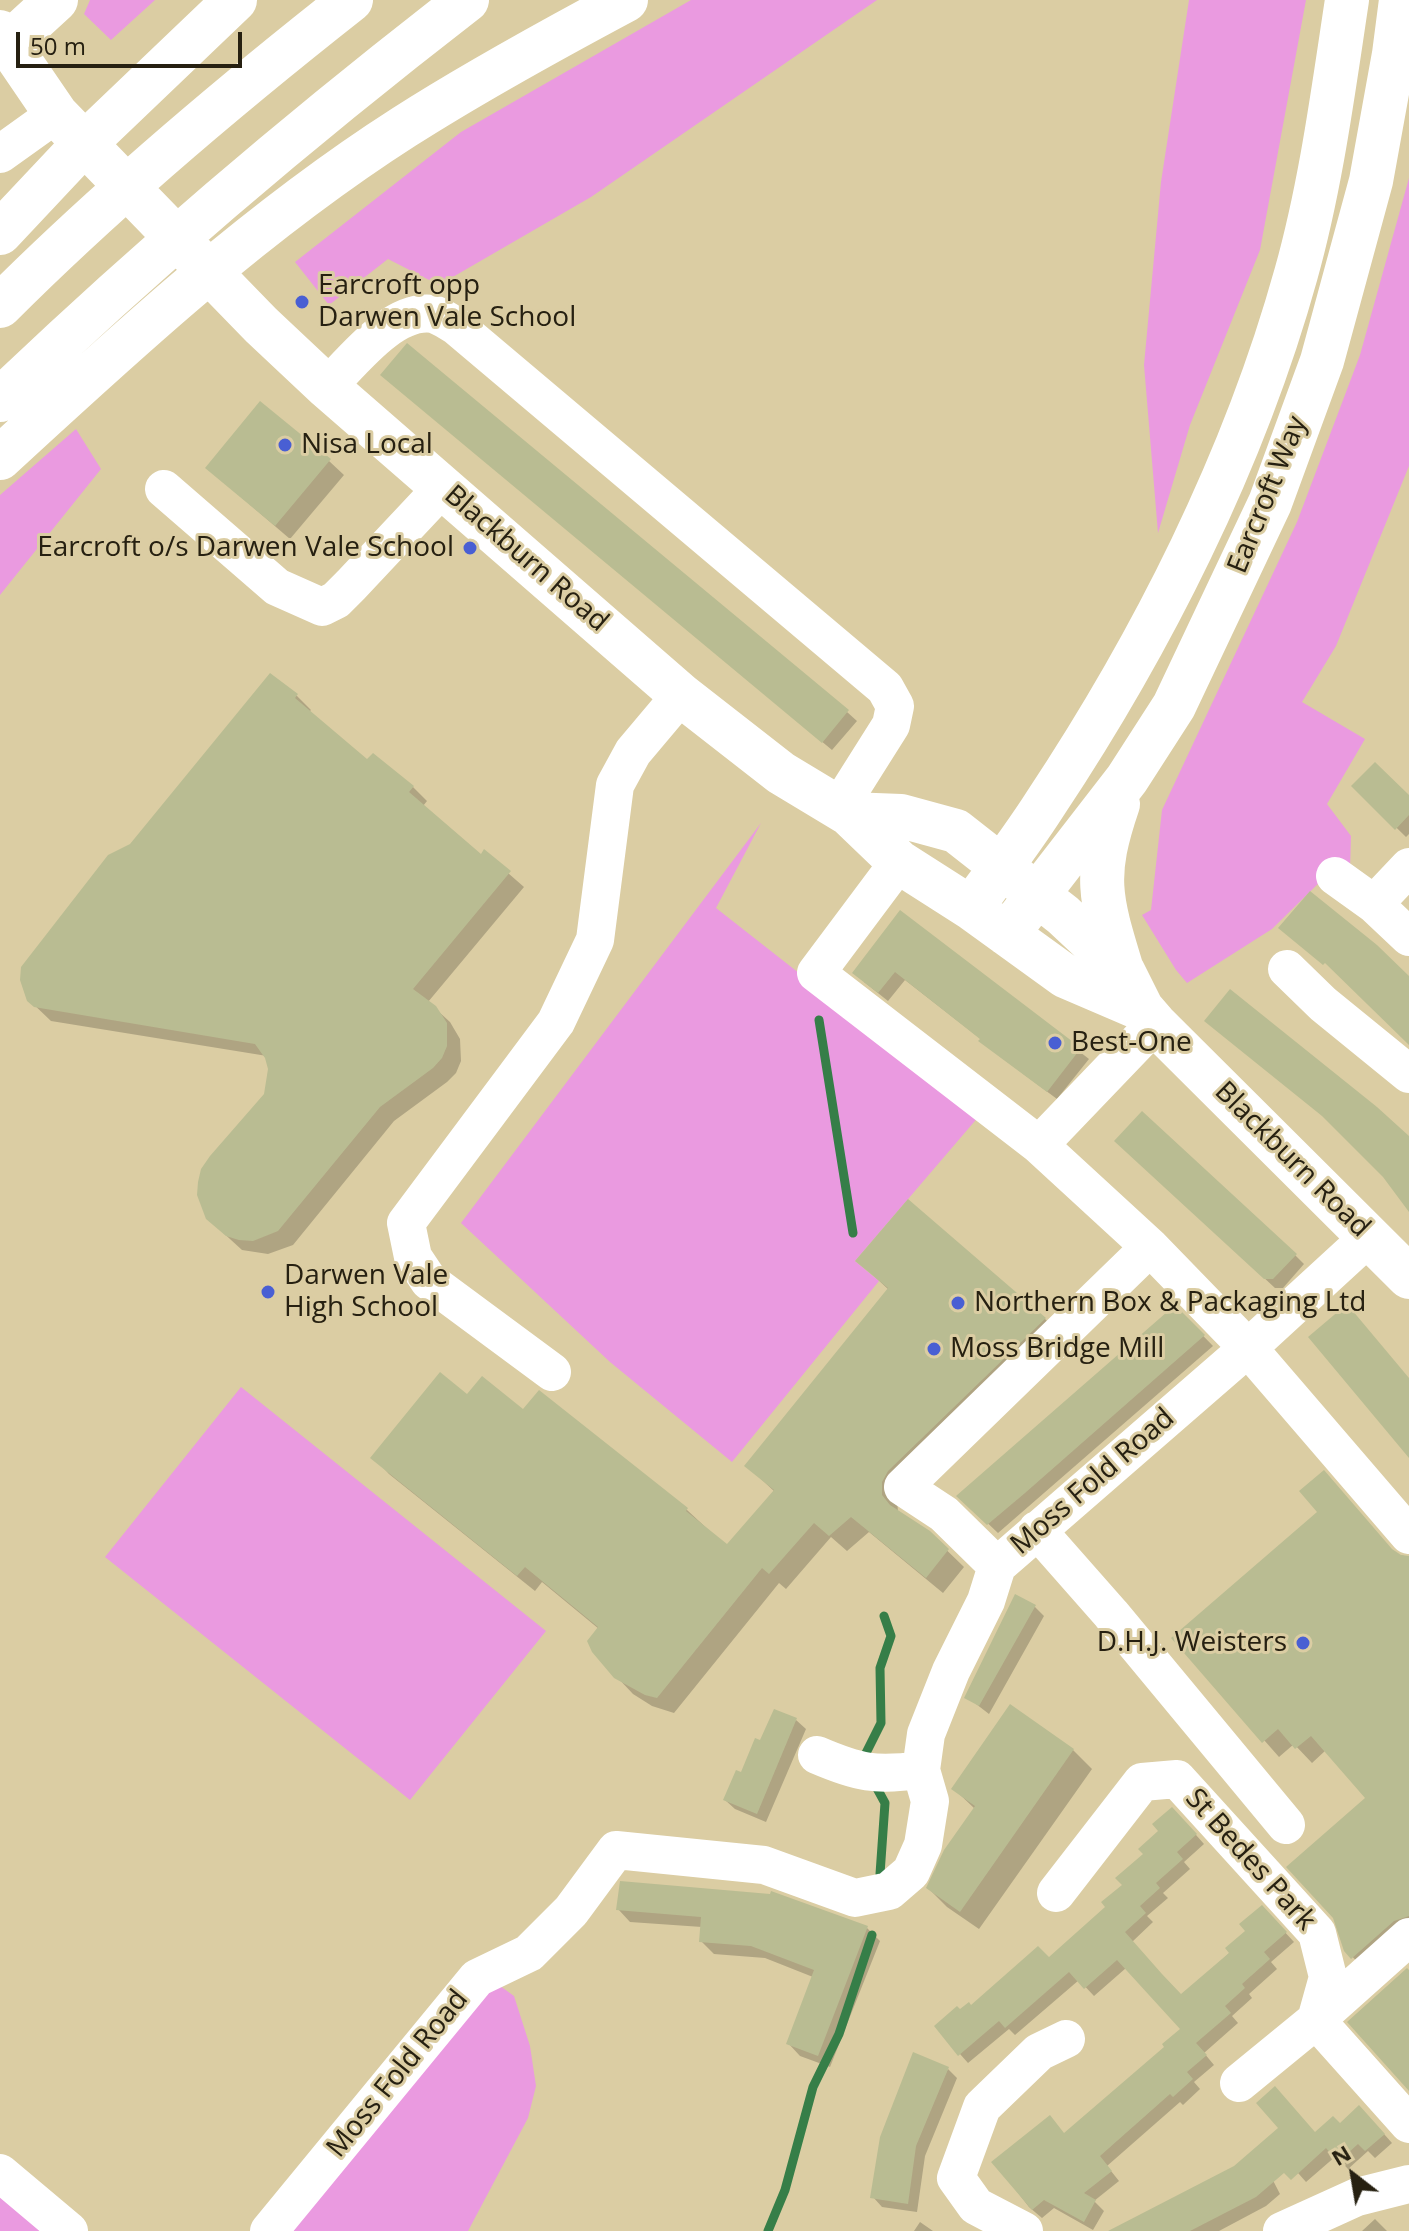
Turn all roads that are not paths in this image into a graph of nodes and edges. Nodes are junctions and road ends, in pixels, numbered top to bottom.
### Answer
1 (56, 0) edge
2 (235, 0) edge
3 (351, 0) edge
4 (467, 0) edge
5 (626, 0) edge
6 (1347, 0) edge
7 (1401, 0) edge
8 (4, 38) edge
9 (56, 114) junction
10 (0, 154) edge
11 (6, 226) edge
12 (0, 306) edge
13 (327, 387) junction
14 (0, 400) edge
15 (0, 458) edge
16 (443, 487) junction
17 (164, 489) dead end
18 (681, 695) junction
19 (1127, 779) junction
20 (1045, 804) junction
21 (843, 811) junction
22 (956, 831) junction
23 (899, 862) junction
24 (1001, 866) junction
25 (1409, 867) edge
26 (1335, 876) dead end
27 (1036, 893) junction
28 (1374, 904) junction
29 (971, 908) junction
30 (1007, 934) junction
31 (1409, 937) edge
32 (1287, 969) dead end
33 (1140, 1001) junction
34 (1409, 1074) edge
35 (1039, 1145) junction
36 (1370, 1236) junction
37 (1150, 1247) junction
38 (1409, 1277) edge
39 (1248, 1348) junction
40 (552, 1372) dead end
41 (1037, 1530) junction
42 (1409, 1535) edge
43 (997, 1566) junction
44 (817, 1755) dead end
45 (906, 1772) junction
46 (1286, 1825) dead end
47 (1056, 1893) dead end
48 (1409, 1937) edge
49 (1316, 2020) junction
50 (1066, 2039) dead end
51 (1239, 2083) dead end
52 (1409, 2124) edge
53 (0, 2173) edge
54 (1409, 2184) edge
55 (69, 2231) edge
56 (269, 2231) edge
57 (1024, 2231) edge
58 (1282, 2231) edge

1 - 8 main road
2 - 11 main road
3 - 12 main road
4 - 14 main road
5 - 15 main road
6 - 20 main road, Earcroft Way
7 - 19 main road, Earcroft Way
8 - 9 main road, Blackburn Road
9 - 10 street
9 - 13 main road, Blackburn Road
13 - 16 main road, Blackburn Road
13 - 21 street
16 - 17 street
16 - 18 main road, Blackburn Road
18 - 21 main road, Blackburn Road
18 - 40 street
19 - 27 main road, Earcroft Way
19 - 33 main road
20 - 22 main road
20 - 24 main road, Earcroft Way
21 - 22 main road, Blackburn Road
21 - 23 main road, Blackburn Road
22 - 24 main road, Blackburn Road
23 - 29 main road, Blackburn Road
23 - 35 street
24 - 27 main road, Blackburn Road
24 - 29 main road, Earcroft Way
25 - 28 street
26 - 28 street
27 - 30 main road, Earcroft Way
27 - 33 main road, Blackburn Road
28 - 31 street
29 - 30 main road, Blackburn Road
30 - 33 main road, Blackburn Road
32 - 34 street
33 - 35 street
33 - 36 main road, Blackburn Road
35 - 37 street
36 - 38 main road, Blackburn Road
36 - 39 street, Moss Fold Road
37 - 39 street
37 - 43 street
39 - 41 street, Moss Fold Road
39 - 42 street
41 - 43 street, Moss Fold Road
41 - 46 street
43 - 45 street, Moss Fold Road
44 - 45 street
45 - 56 street, Moss Fold Road
47 - 49 street, St Bedes Park
48 - 49 street
49 - 51 street
49 - 52 street
50 - 57 street
53 - 55 street
54 - 58 street

